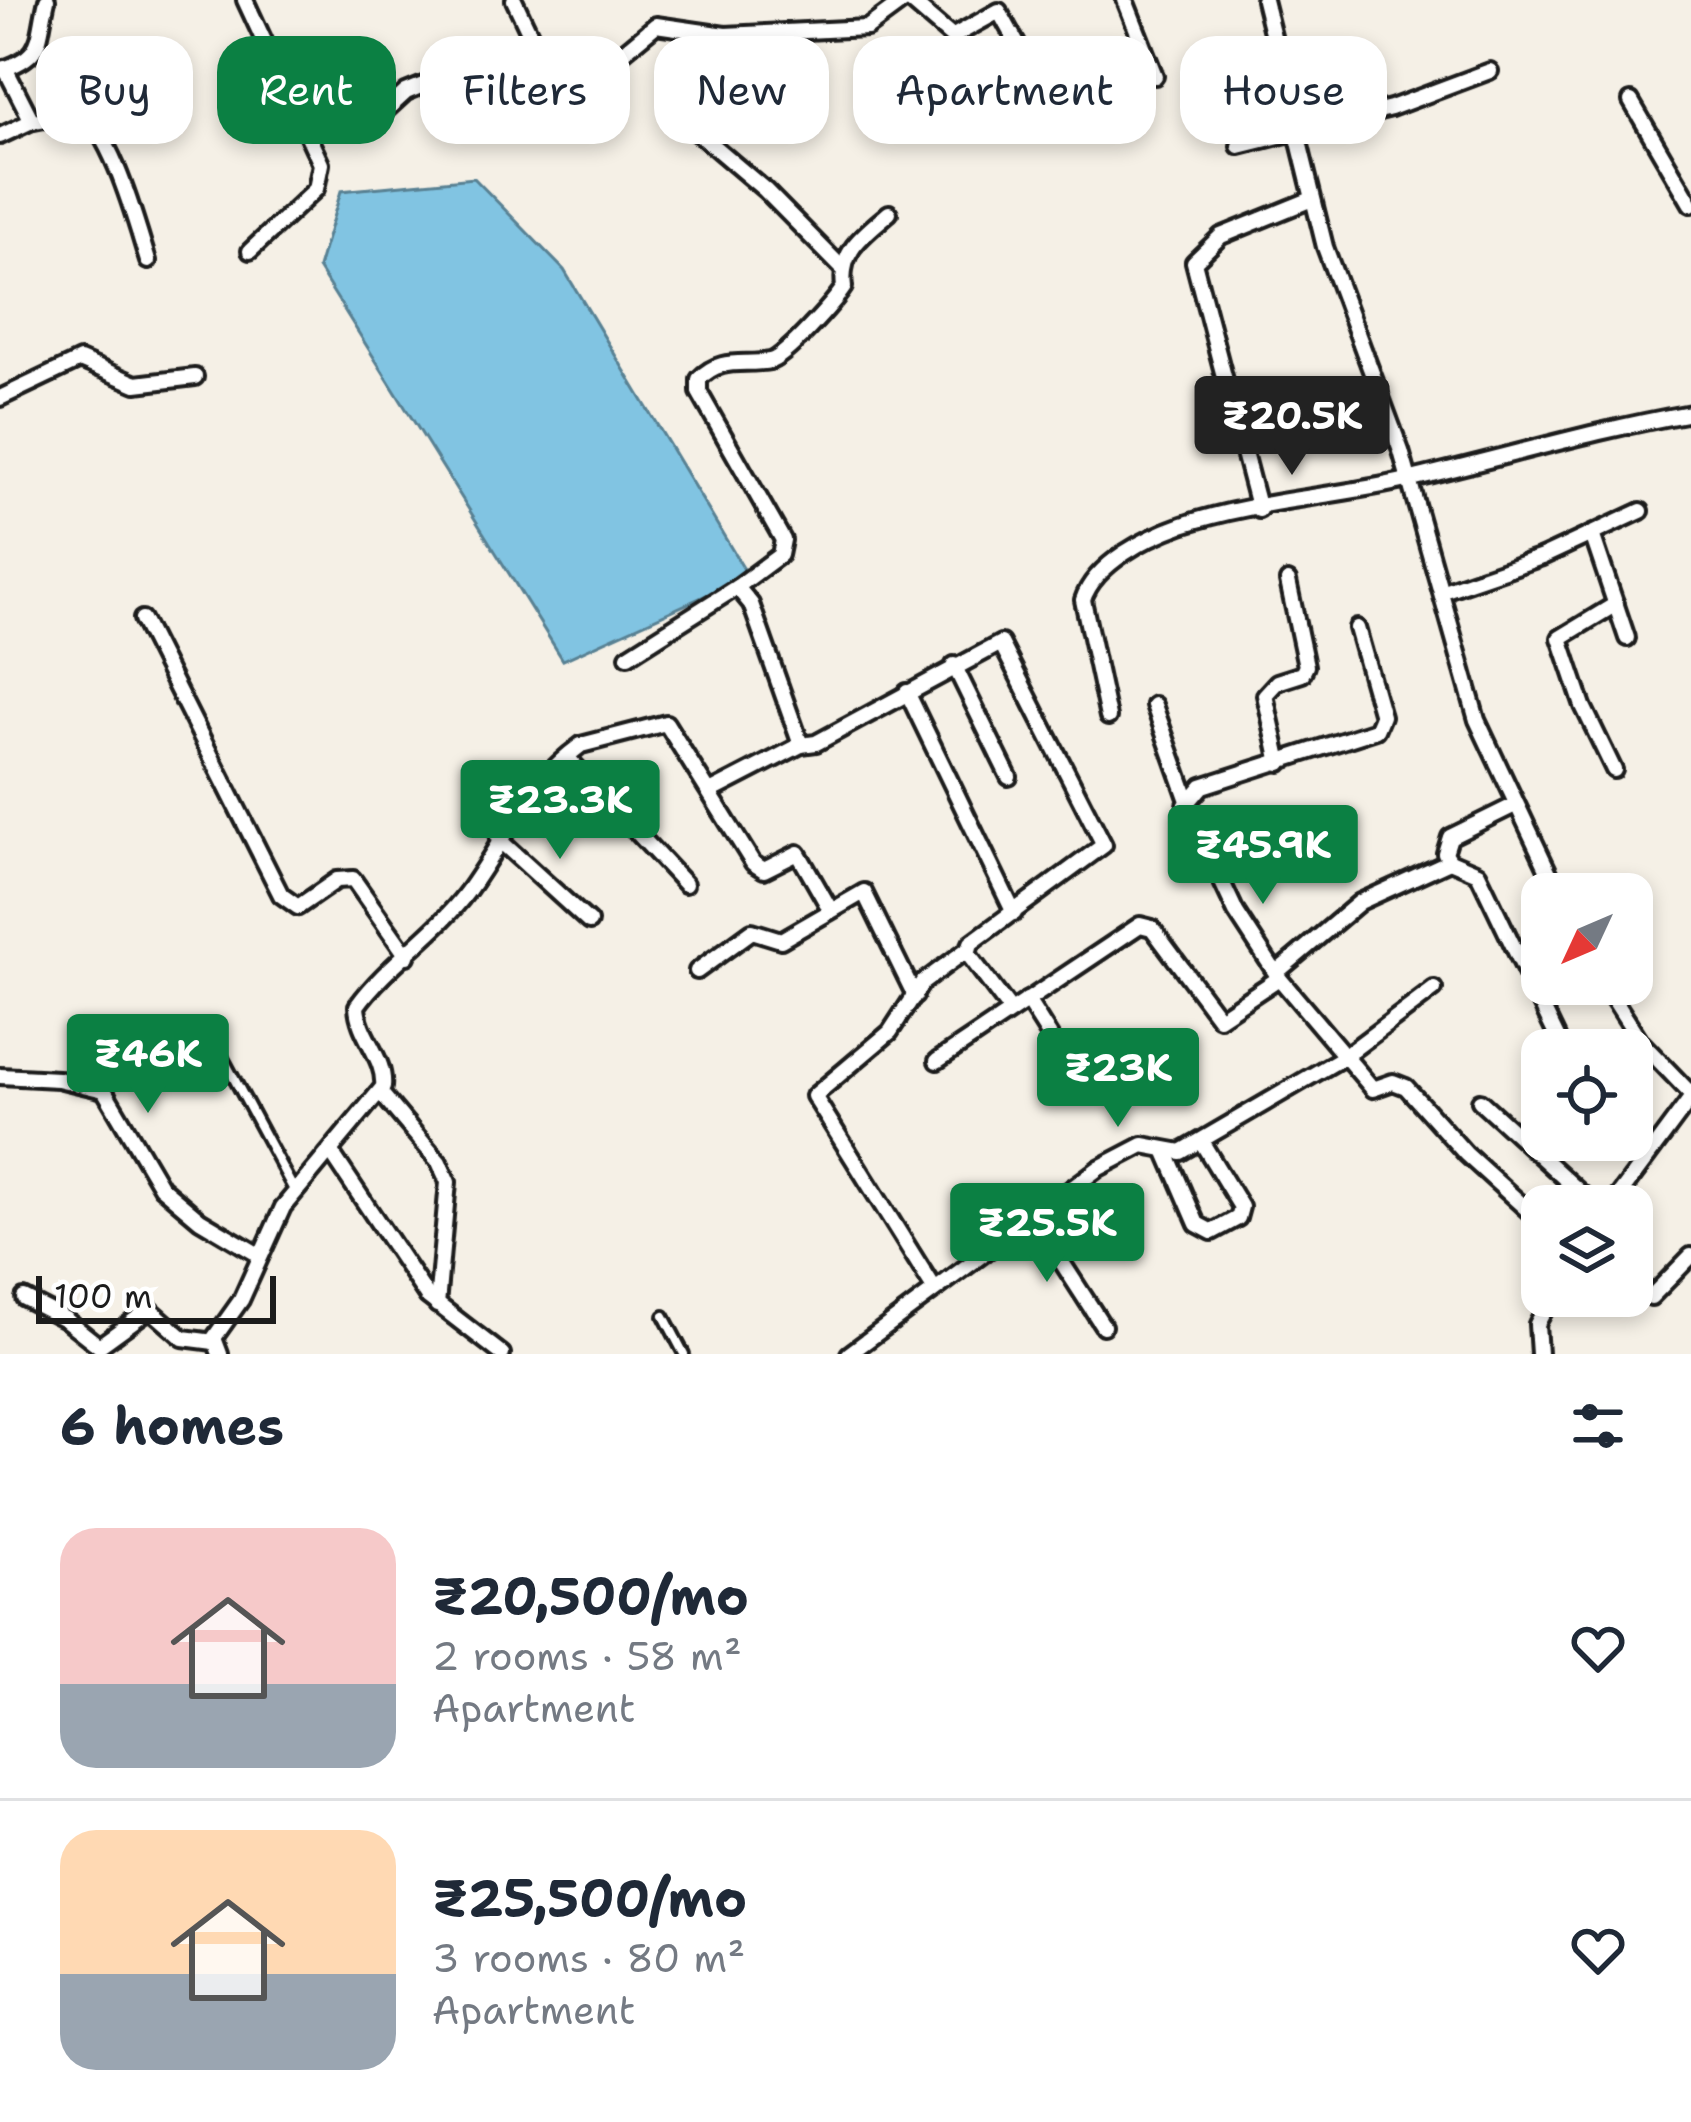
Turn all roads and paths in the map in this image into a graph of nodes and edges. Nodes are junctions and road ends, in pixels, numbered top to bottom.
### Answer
1 (47, 0) edge
2 (245, 0) edge
3 (514, 0) edge
4 (907, 0) edge
5 (1125, 0) edge
6 (1264, 0) edge
7 (531, 36) edge
8 (950, 36) edge
9 (955, 36) edge
10 (1013, 36) edge
11 (1139, 36) edge
12 (1273, 36) edge
13 (630, 47) edge
14 (2, 69) edge
15 (1490, 71) dead end
16 (1631, 101) dead end
17 (1387, 109) edge
18 (32, 121) junction
19 (0, 136) edge
20 (711, 144) edge
21 (1246, 144) edge
22 (1298, 144) edge
23 (1239, 146) dead end
24 (1312, 199) junction
25 (1691, 205) edge
26 (889, 213) dead end
27 (250, 251) dead end
28 (148, 261) dead end
29 (842, 268) junction
30 (195, 377) dead end
31 (0, 398) edge
32 (1691, 412) edge
33 (1409, 479) junction
34 (1259, 510) junction
35 (1641, 511) dead end
36 (1592, 534) junction
37 (1288, 581) dead end
38 (737, 586) junction
39 (1443, 591) junction
40 (1616, 604) junction
41 (142, 619) dead end
42 (1358, 628) dead end
43 (1627, 638) dead end
44 (628, 656) dead end
45 (953, 664) junction
46 (907, 692) junction
47 (1154, 704) dead end
48 (1108, 717) dead end
49 (801, 745) junction
50 (567, 757) junction
51 (1280, 764) junction
52 (1614, 770) dead end
53 (1009, 777) dead end
54 (710, 792) junction
55 (1187, 798) junction
56 (1515, 805) junction
57 (498, 839) junction
58 (1450, 861) junction
59 (1549, 873) edge
60 (685, 884) dead end
61 (830, 909) junction
62 (1014, 913) junction
63 (589, 922) dead end
64 (968, 949) junction
65 (407, 956) junction
66 (697, 971) dead end
67 (1278, 976) junction
68 (1434, 989) dead end
69 (915, 996) junction
70 (1027, 1000) junction
71 (1617, 1005) edge
72 (1011, 1011) junction
73 (1553, 1029) edge
74 (223, 1058) dead end
75 (1342, 1058) junction
76 (937, 1061) dead end
77 (0, 1076) edge
78 (380, 1092) junction
79 (1087, 1095) dead end
80 (1691, 1096) edge
81 (1480, 1101) dead end
82 (1201, 1141) junction
83 (331, 1152) junction
84 (1166, 1152) junction
85 (1572, 1185) edge
86 (1625, 1185) edge
87 (296, 1193) junction
88 (1521, 1204) edge
89 (1031, 1216) junction
90 (259, 1255) junction
91 (1691, 1256) edge
92 (933, 1286) junction
93 (1653, 1295) edge
94 (24, 1298) dead end
95 (437, 1305) junction
96 (664, 1316) dead end
97 (1541, 1317) edge
98 (1103, 1326) dead end
99 (218, 1348) edge
100 (502, 1354) edge
101 (684, 1354) edge
102 (850, 1354) edge
103 (1539, 1354) edge

1 - 14 street
2 - 27 street
3 - 7 street
4 - 8 street
4 - 13 street
5 - 11 street
6 - 12 street
9 - 10 street
14 - 18 street
15 - 17 street
16 - 25 street
18 - 19 street
18 - 28 street
20 - 29 street
21 - 23 street
22 - 24 street
24 - 33 street
24 - 34 street
26 - 29 street
29 - 38 street
30 - 31 street
32 - 33 street
33 - 34 street
33 - 39 street
34 - 48 street
35 - 36 street
36 - 39 street
36 - 40 street
37 - 51 street
38 - 44 street
38 - 49 street
39 - 56 street
40 - 43 street
40 - 52 street
41 - 65 street
42 - 51 street
45 - 46 street
45 - 53 street
45 - 62 street
46 - 49 street
46 - 62 street
47 - 55 street
49 - 54 street
50 - 54 street
50 - 57 street
50 - 60 street
51 - 55 street
54 - 61 street
55 - 67 street
56 - 58 street
56 - 59 street
57 - 63 street
57 - 65 street
58 - 67 street
58 - 73 street
61 - 66 street
61 - 69 street
62 - 64 street
64 - 69 street
64 - 72 street
65 - 78 street
67 - 70 street
67 - 75 street
68 - 75 street
69 - 92 street
70 - 72 street
70 - 79 street
71 - 80 street
72 - 76 street
74 - 87 lane
75 - 82 street
75 - 88 street
77 - 90 street
78 - 83 street
78 - 95 street
80 - 86 street
81 - 85 street
82 - 84 street
82 - 84 street
83 - 87 street
83 - 95 street
84 - 89 street
87 - 90 street
89 - 92 street
89 - 98 street
90 - 99 street
91 - 93 street
92 - 102 street
94 - 99 street
95 - 100 street
96 - 101 lane
97 - 103 street

